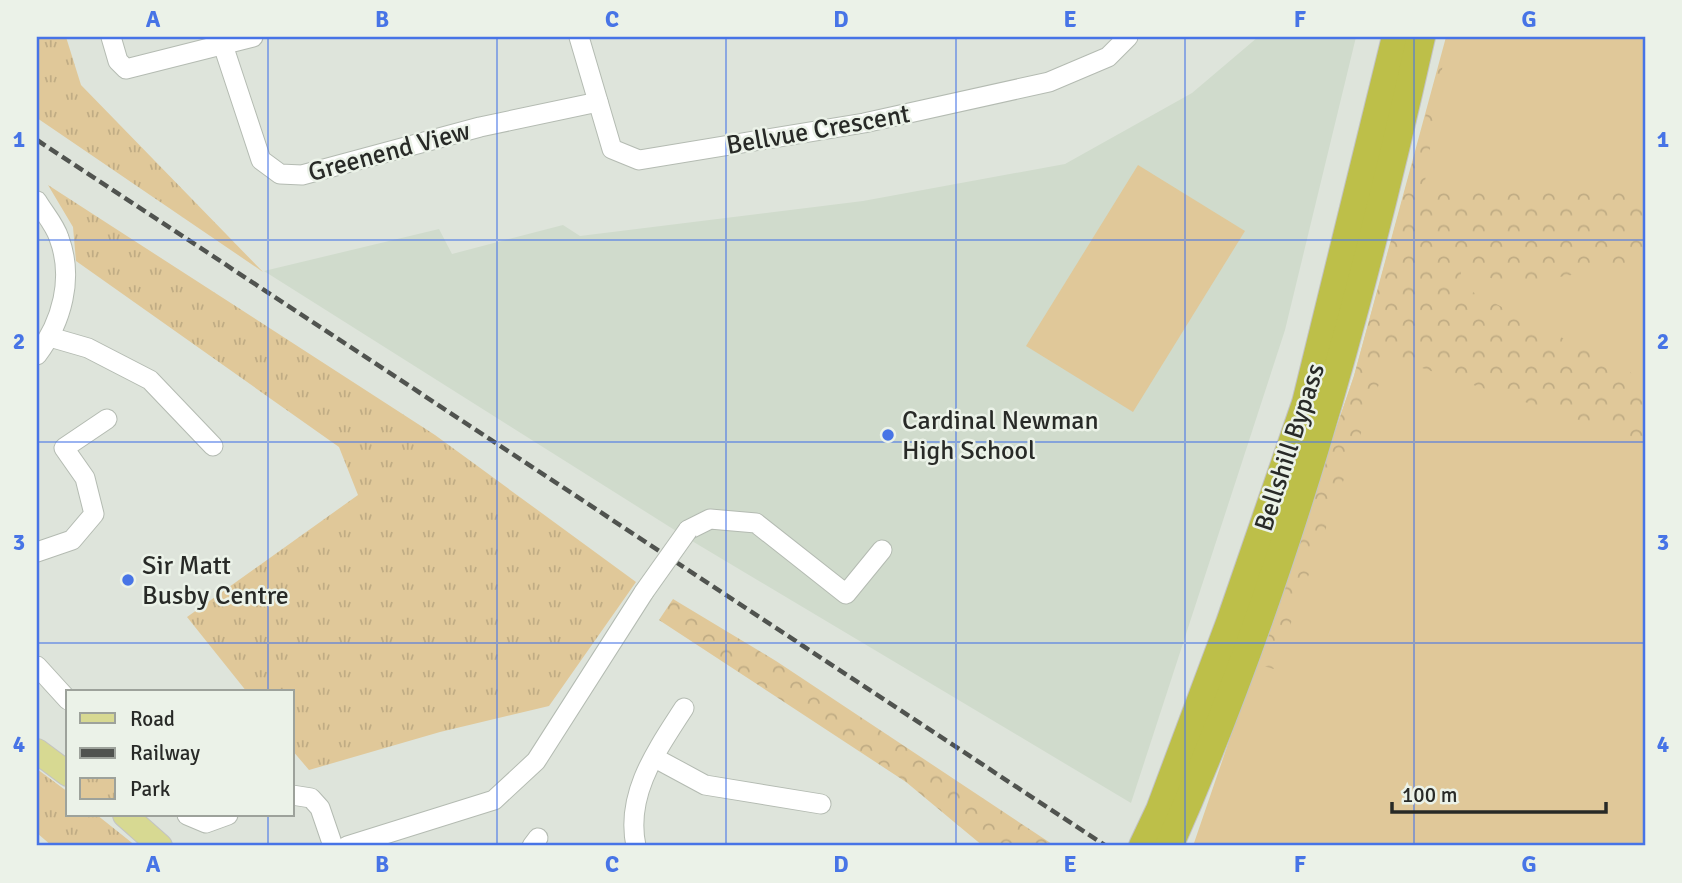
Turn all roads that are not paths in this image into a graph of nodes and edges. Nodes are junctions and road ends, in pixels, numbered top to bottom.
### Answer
1 (111, 37) edge
2 (253, 37) edge
3 (579, 37) edge
4 (1128, 37) edge
5 (1396, 37) edge
6 (1421, 37) edge
7 (223, 46) junction
8 (598, 102) junction
9 (37, 201) edge
10 (50, 337) junction
11 (37, 355) edge
12 (107, 419) dead end
13 (213, 446) dead end
14 (882, 550) dead end
15 (37, 552) edge
16 (37, 666) edge
17 (66, 698) edge
18 (684, 708) dead end
19 (37, 751) edge
20 (655, 758) junction
21 (66, 773) edge
22 (294, 795) edge
23 (821, 804) dead end
24 (1171, 814) junction
25 (126, 816) edge
26 (189, 816) edge
27 (226, 816) edge
28 (160, 846) edge
29 (333, 846) edge
30 (347, 846) edge
31 (636, 846) edge
32 (1143, 846) edge
33 (1170, 846) edge

1 - 7 street
2 - 7 street
3 - 8 street, Bellvue Crescent
4 - 8 street, Bellvue Crescent
5 - 24 highway, Bellshill Bypass
6 - 24 highway, Bellshill Bypass
7 - 8 street, Greenend View
9 - 10 street
10 - 11 street
10 - 13 street
12 - 15 street
14 - 30 street, bridge
16 - 17 street
18 - 20 street
19 - 21 main road
20 - 23 street
20 - 31 street
22 - 29 street
24 - 32 highway, Bellshill Bypass
24 - 33 highway, Bellshill Bypass
25 - 28 main road
26 - 27 street

